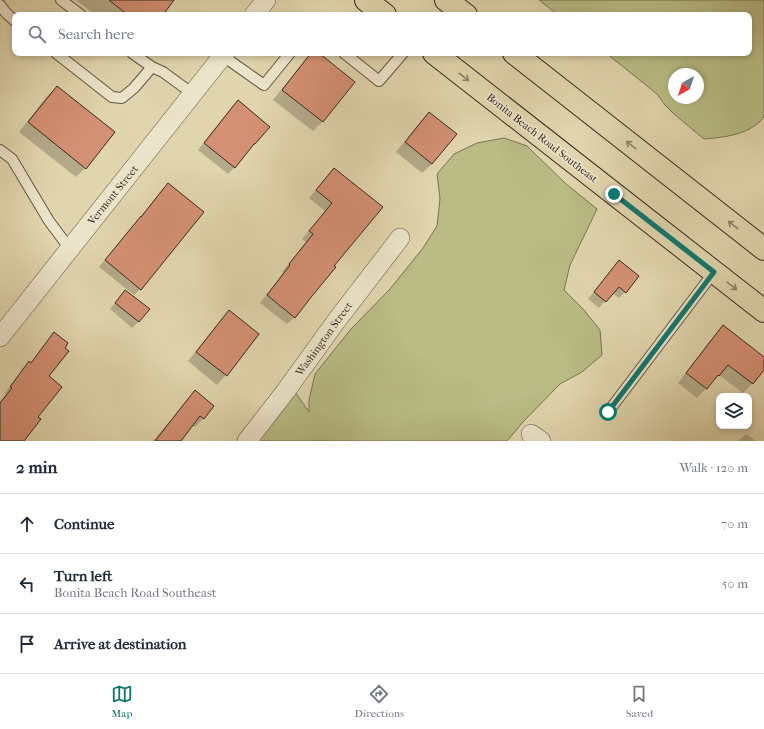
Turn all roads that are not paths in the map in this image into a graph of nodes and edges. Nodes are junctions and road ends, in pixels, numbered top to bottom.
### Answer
1 (61, 0) edge
2 (266, 0) edge
3 (366, 0) edge
4 (446, 0) edge
5 (0, 5) edge
6 (77, 12) edge
7 (256, 12) edge
8 (381, 12) edge
9 (462, 12) edge
10 (12, 18) edge
11 (60, 56) edge
12 (136, 56) edge
13 (222, 56) edge
14 (227, 56) edge
15 (288, 56) edge
16 (348, 56) edge
17 (400, 56) edge
18 (438, 56) edge
19 (518, 56) edge
20 (152, 67) junction
21 (193, 94) junction
22 (0, 150) edge
23 (400, 238) dead end
24 (70, 249) junction
25 (764, 249) edge
26 (714, 272) junction
27 (764, 311) edge
28 (0, 336) edge
29 (608, 412) dead end
30 (247, 441) edge

1 - 6 lane
2 - 7 street
3 - 8 main road
4 - 9 main road
5 - 10 lane
11 - 20 lane
12 - 20 lane
13 - 21 street, Vermont Street
14 - 15 lane
16 - 17 lane
18 -> 26 main road, Bonita Beach Road Southeast
25 -> 19 main road
20 - 21 lane
21 - 24 street, Vermont Street
22 - 24 lane
23 - 30 street, Washington Street
24 - 28 street, Vermont Street
26 -> 27 main road, Bonita Beach Road Southeast
26 - 29 lane

